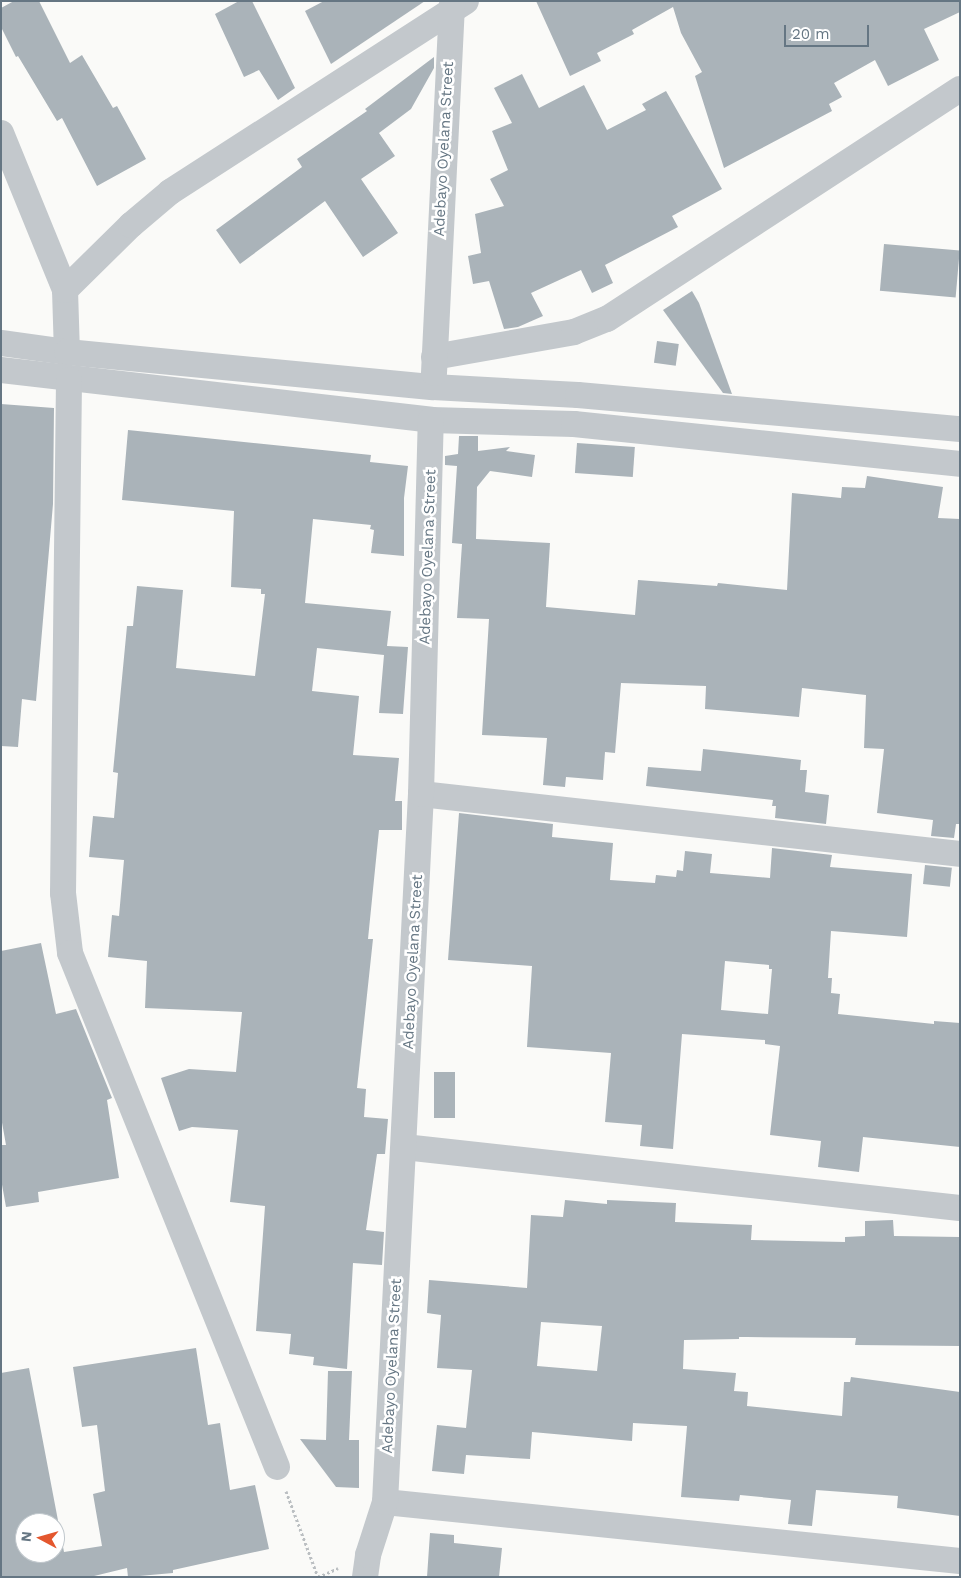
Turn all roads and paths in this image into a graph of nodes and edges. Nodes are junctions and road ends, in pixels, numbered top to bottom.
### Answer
1 (456, 5) edge
2 (960, 89) edge
3 (1, 133) edge
4 (65, 290) junction
5 (1, 343) edge
6 (67, 352) junction
7 (434, 357) junction
8 (1, 370) edge
9 (69, 380) junction
10 (433, 387) junction
11 (431, 420) junction
12 (960, 429) edge
13 (960, 464) edge
14 (421, 794) junction
15 (960, 854) edge
16 (404, 1146) junction
17 (960, 1208) edge
18 (277, 1467) joint
19 (385, 1502) junction
20 (960, 1561) edge
21 (318, 1577) edge
22 (365, 1577) edge

1 - 4 street
1 - 7 street, Adebayo Oyelana Street
2 - 7 street
3 - 4 street
4 - 6 street
5 - 6 street
6 - 10 street
7 - 10 street, Adebayo Oyelana Street
8 - 9 street
9 - 11 street
9 - 18 street
10 - 12 street
11 - 13 street
11 - 14 street, Adebayo Oyelana Street
14 - 15 street
14 - 16 street, Adebayo Oyelana Street
16 - 17 street
16 - 19 street, Adebayo Oyelana Street
18 - 21 path
19 - 20 street
19 - 22 street, Adebayo Oyelana Street

